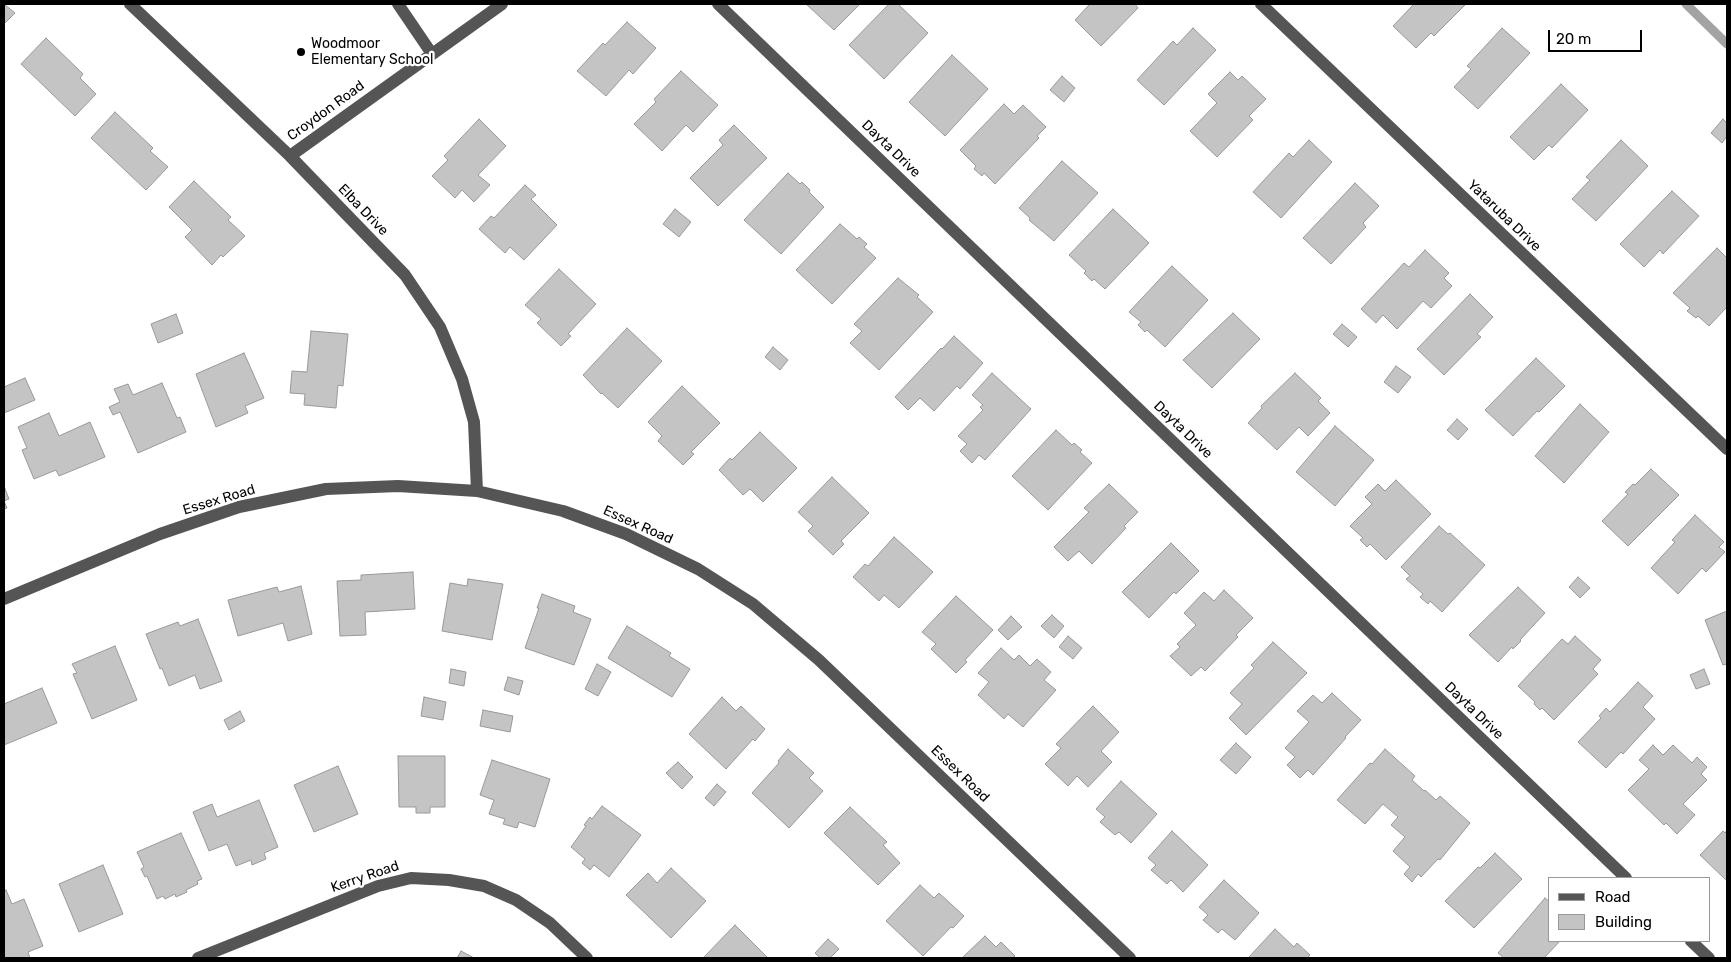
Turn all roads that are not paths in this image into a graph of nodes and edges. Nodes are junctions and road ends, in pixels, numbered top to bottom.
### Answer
1 (130, 4) edge
2 (398, 4) edge
3 (502, 4) edge
4 (718, 4) edge
5 (1261, 4) edge
6 (432, 54) junction
7 (290, 156) junction
8 (1727, 450) edge
9 (477, 491) junction
10 (4, 599) edge
11 (1625, 877) edge
12 (1692, 942) edge
13 (198, 958) edge
14 (587, 958) edge
15 (1130, 958) edge
16 (1709, 958) edge

1 - 7 street, Elba Drive
2 - 6 street
3 - 6 street, Croydon Road
4 - 11 street, Dayta Drive
5 - 8 street, Yataruba Drive
6 - 7 street, Croydon Road
7 - 9 street, Elba Drive
9 - 10 street, Essex Road
9 - 15 street, Essex Road
12 - 16 street
13 - 14 street, Kerry Road

